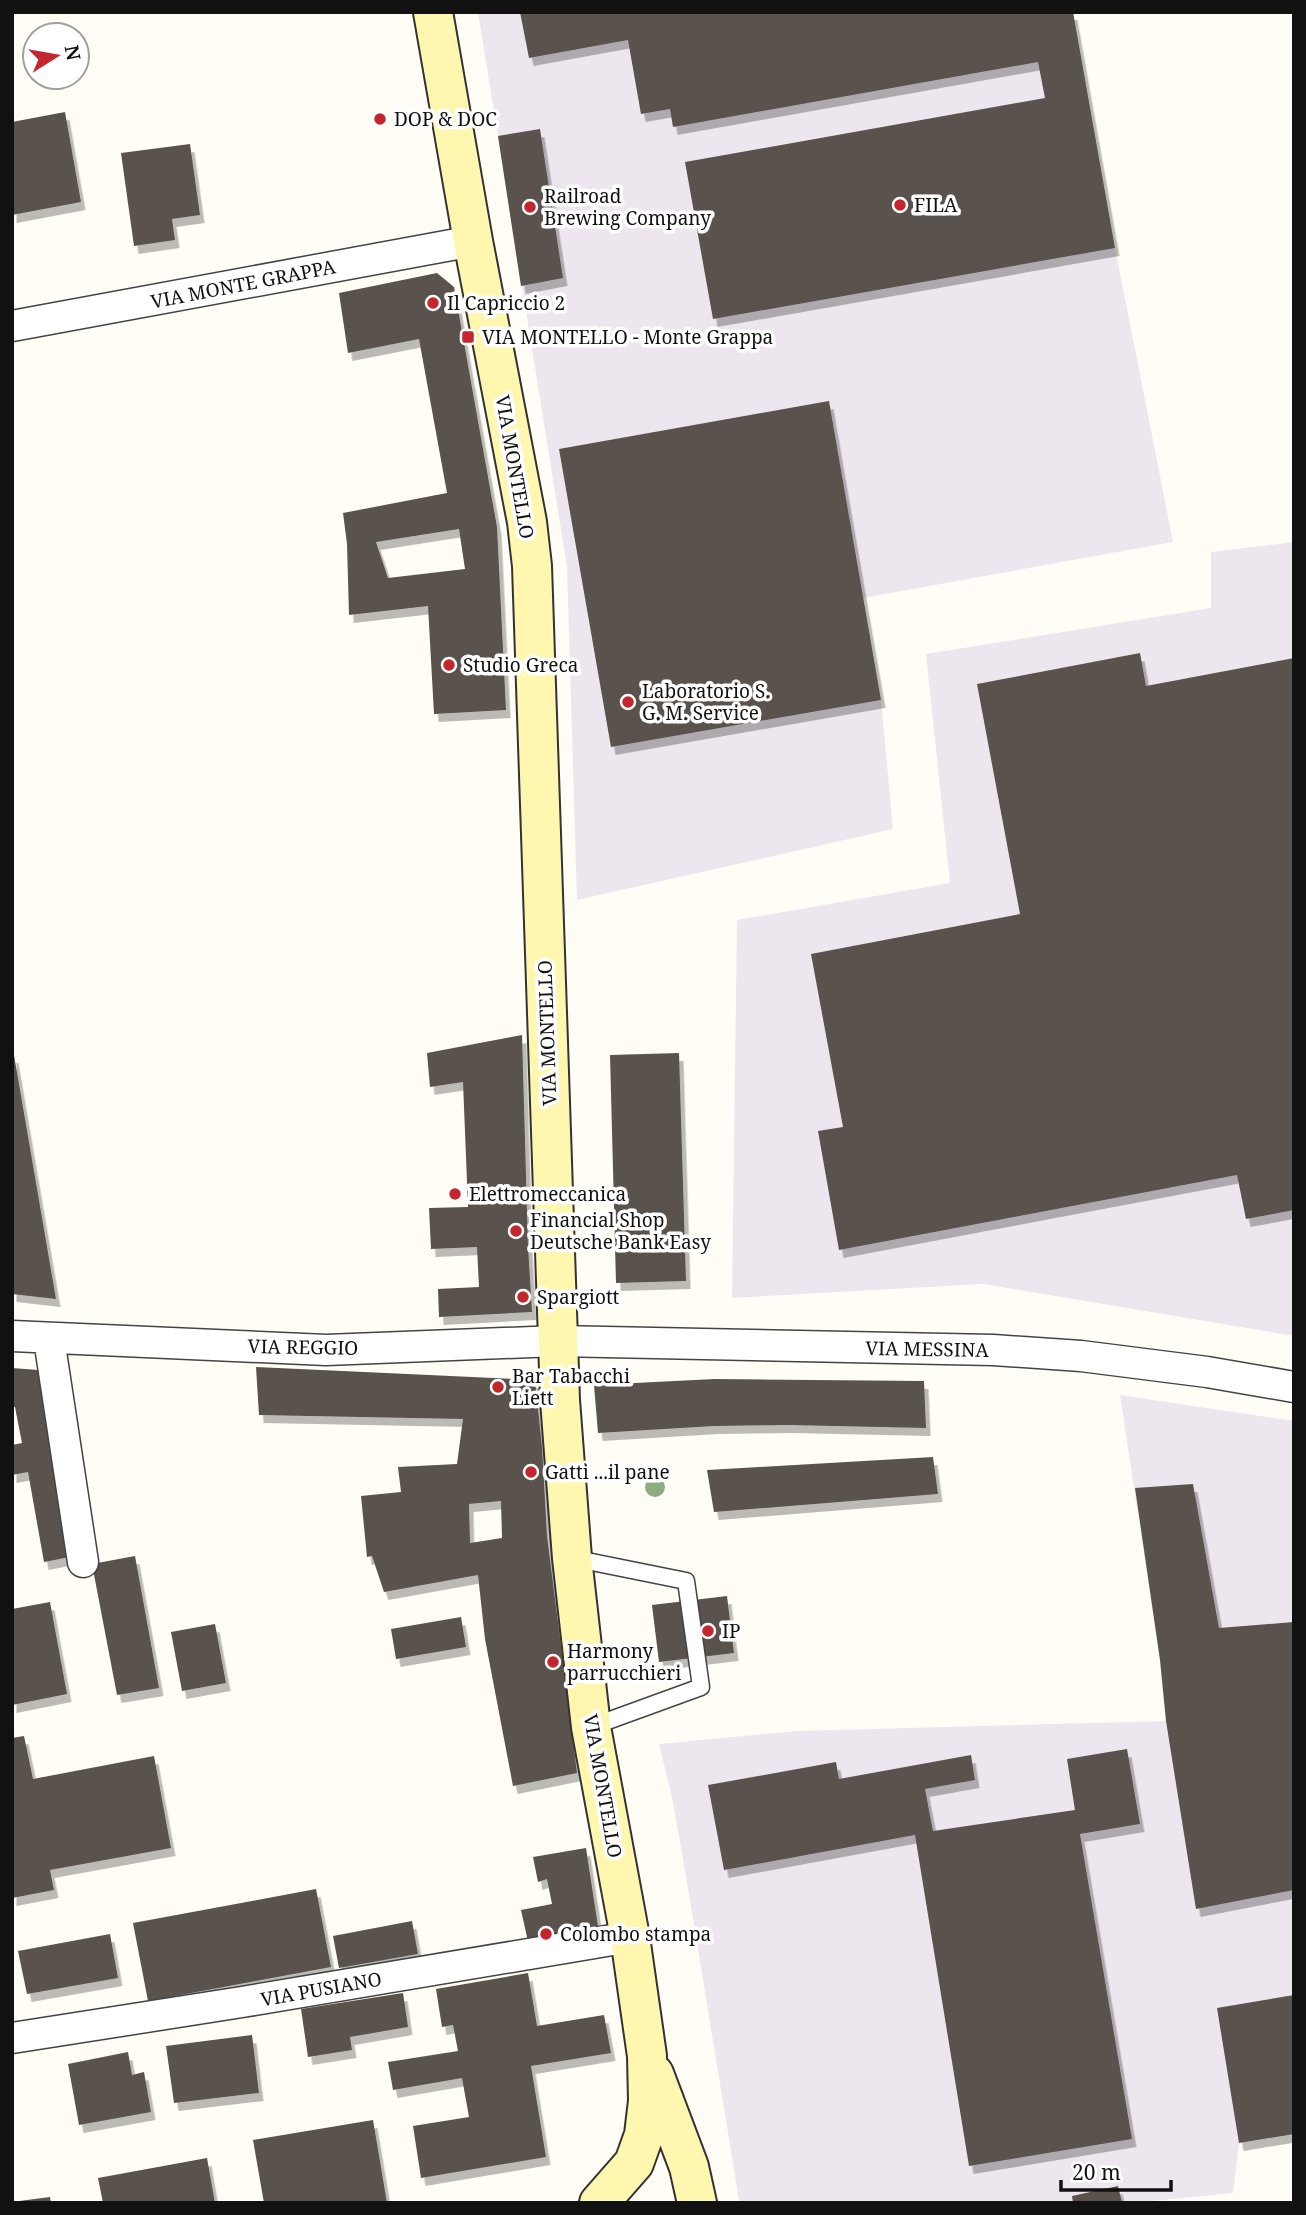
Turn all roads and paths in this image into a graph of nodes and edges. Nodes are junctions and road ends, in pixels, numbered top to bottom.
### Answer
1 (433, 12) edge
2 (473, 241) junction
3 (12, 327) edge
4 (12, 1336) edge
5 (49, 1339) junction
6 (557, 1341) junction
7 (1294, 1387) edge
8 (572, 1558) junction
9 (83, 1562) dead end
10 (591, 1727) junction
11 (630, 1937) junction
12 (12, 2038) edge
13 (646, 2056) junction
14 (598, 2203) edge
15 (697, 2203) edge

1 - 2 street, VIA MONTELLO
2 - 3 street, VIA MONTE GRAPPA
2 - 6 street, VIA MONTELLO
4 - 5 street, VIA REGGIO
5 - 6 street, VIA REGGIO
5 - 9 street
6 - 7 street, VIA MESSINA
6 - 8 street, VIA MONTELLO
8 - 10 street, VIA MONTELLO
8 - 10 lane
10 - 11 street, VIA MONTELLO
11 - 12 street, VIA PUSIANO
11 - 13 street, VIA MONTELLO
13 - 14 street, VIA MONTELLO
13 - 15 street, VIA MONTELLO

